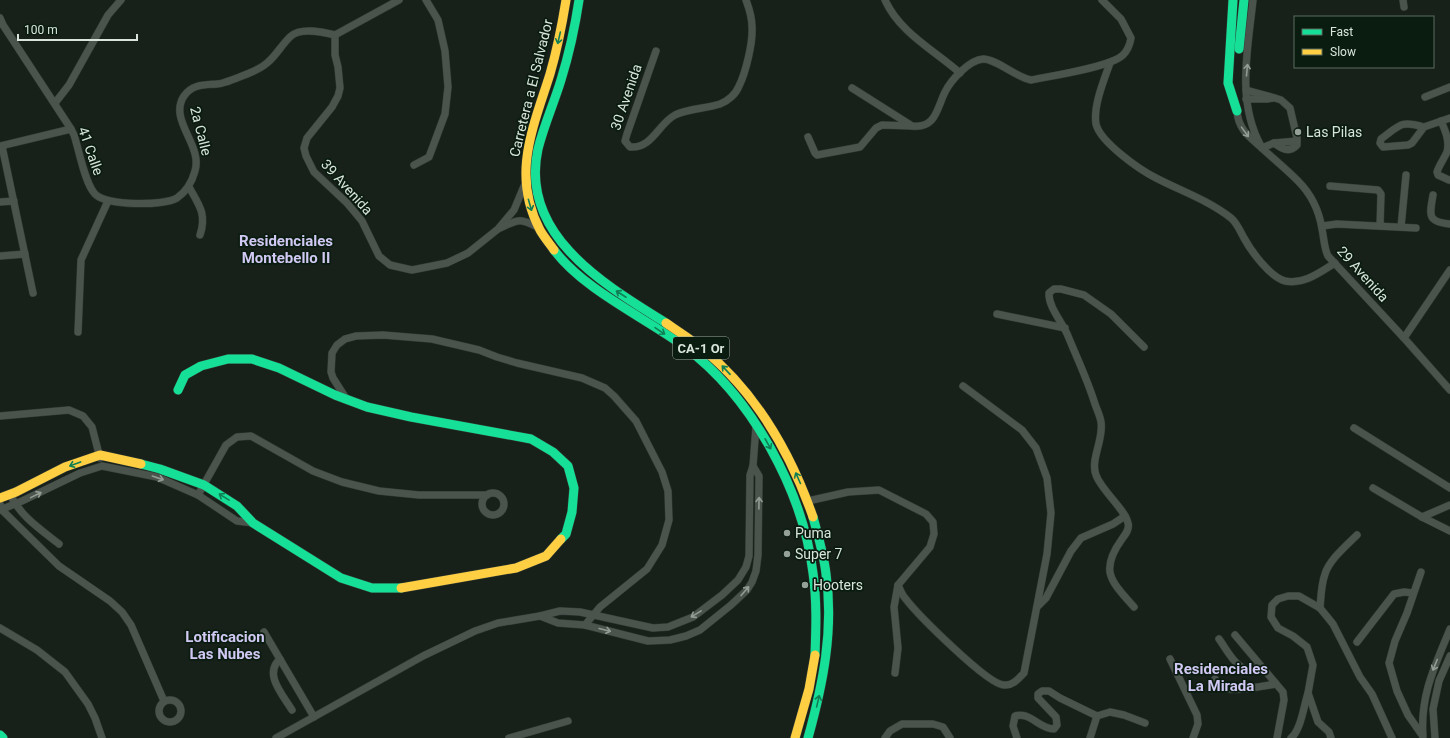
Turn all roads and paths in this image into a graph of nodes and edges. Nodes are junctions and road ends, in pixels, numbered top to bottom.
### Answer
1 (121, 0) edge
2 (399, 0) edge
3 (426, 0) edge
4 (566, 0) edge
5 (579, 0) edge
6 (746, 0) edge
7 (885, 0) edge
8 (1102, 0) edge
9 (1233, 0) edge
10 (1244, 0) edge
11 (1253, 0) edge
12 (0, 18) edge
13 (335, 35) junction
14 (656, 51) dead end
15 (1110, 63) junction
16 (960, 73) junction
17 (1450, 87) edge
18 (852, 88) dead end
19 (1246, 90) junction
20 (1425, 97) dead end
21 (1274, 98) junction
22 (1246, 99) junction
23 (55, 103) junction
24 (1237, 111) junction
25 (1450, 118) edge
26 (1441, 121) junction
27 (912, 126) junction
28 (1424, 127) junction
29 (71, 129) junction
30 (808, 136) dead end
31 (1, 146) edge
32 (1262, 148) junction
33 (414, 165) dead end
34 (1406, 175) dead end
35 (1449, 180) dead end
36 (525, 183) junction
37 (1330, 186) dead end
38 (189, 187) junction
39 (1433, 195) dead end
40 (108, 200) junction
41 (14, 201) junction
42 (0, 202) edge
43 (1450, 224) edge
44 (1322, 226) junction
45 (1380, 226) junction
46 (537, 227) junction
47 (1401, 227) junction
48 (1416, 228) dead end
49 (498, 229) junction
50 (200, 235) dead end
51 (25, 254) junction
52 (0, 256) edge
53 (1335, 263) junction
54 (1450, 270) edge
55 (33, 293) dead end
56 (997, 314) dead end
57 (1065, 328) junction
58 (78, 332) dead end
59 (1404, 338) junction
60 (1144, 347) dead end
61 (963, 386) dead end
62 (178, 390) dead end
63 (1450, 390) edge
64 (347, 400) junction
65 (0, 416) edge
66 (756, 422) junction
67 (1354, 428) dead end
68 (100, 455) junction
69 (780, 465) junction
70 (102, 466) junction
71 (753, 466) junction
72 (204, 485) junction
73 (1373, 488) dead end
74 (1450, 488) edge
75 (10, 494) junction
76 (198, 495) junction
77 (486, 495) dead end
78 (0, 498) edge
79 (808, 501) junction
80 (15, 505) junction
81 (1450, 506) edge
82 (1, 508) edge
83 (1125, 516) junction
84 (1422, 517) junction
85 (252, 523) junction
86 (1450, 531) edge
87 (1357, 535) dead end
88 (750, 542) junction
89 (758, 542) junction
90 (59, 544) dead end
91 (746, 567) junction
92 (756, 571) junction
93 (1421, 572) dead end
94 (898, 585) junction
95 (1413, 593) junction
96 (722, 595) junction
97 (731, 605) junction
98 (1134, 607) dead end
99 (1036, 608) junction
100 (1320, 608) junction
101 (540, 616) junction
102 (593, 616) junction
103 (585, 625) junction
104 (635, 625) junction
105 (0, 628) edge
106 (1450, 629) edge
107 (264, 632) dead end
108 (1235, 635) dead end
109 (633, 637) junction
110 (1219, 639) dead end
111 (1357, 642) dead end
112 (1450, 656) edge
113 (280, 659) junction
114 (1170, 659) dead end
115 (1259, 666) junction
116 (895, 673) dead end
117 (1215, 679) dead end
118 (1276, 684) junction
119 (1308, 693) junction
120 (164, 701) dead end
121 (292, 710) dead end
122 (1097, 716) junction
123 (314, 717) junction
124 (568, 721) dead end
125 (1145, 723) dead end
126 (0, 735) edge
127 (1423, 736) edge
128 (2, 738) edge
129 (102, 738) edge
130 (276, 738) edge
131 (509, 738) edge
132 (795, 738) edge
133 (808, 738) edge
134 (885, 738) edge
135 (950, 738) edge
136 (1017, 738) edge
137 (1090, 738) edge
138 (1193, 738) edge
139 (1277, 738) edge
140 (1291, 738) edge
141 (1331, 738) edge
142 (1392, 738) edge
143 (1434, 738) edge

1 - 23 street
2 - 13 street
3 - 33 street
4 -> 36 main road, Carretera a El Salvador / CA-1 Or
79 -> 5 main road, Carretera a El Salvador / CA-1 Or
6 - 14 street, 30 Avenida
7 - 16 street
8 - 15 street
9 - 24 main road
10 - 24 main road
19 -> 11 street, 29 Avenida
12 - 23 street, 41 Calle
13 - 38 street, 2a Calle
13 - 49 street, 39 Avenida
15 - 16 street
15 - 53 street
16 - 27 street
17 - 20 street
18 - 27 street
19 - 21 street
19 - 22 street, 29 Avenida
21 - 22 street
21 - 32 street
22 - 32 street, 29 Avenida
23 - 29 street, 41 Calle
24 -> 32 street, 29 Avenida
25 - 26 street
26 - 28 street
26 - 35 street
27 - 30 street
28 - 28 street
29 - 31 street
29 - 40 street, 41 Calle
31 - 41 street
32 - 44 street, 29 Avenida
34 - 47 street
36 -> 46 main road, Carretera a El Salvador / CA-1 Or
36 - 49 street, 39 Avenida
37 - 45 street
38 - 40 street
38 - 50 street
39 - 43 street
40 - 58 street
41 - 42 street
41 - 51 street
44 - 45 street
44 - 53 street, 29 Avenida
45 - 47 street
46 - 49 street, 39 Avenida
46 -> 66 main road, Carretera a El Salvador / CA-1 Or
47 - 48 street
51 - 52 street
51 - 55 street
53 - 59 street, 29 Avenida
54 - 59 street
56 - 57 street
57 - 60 street
57 - 83 street
59 - 63 street, 29 Avenida
61 - 99 street
62 - 64 main road
64 - 85 main road
64 - 102 street
65 - 68 street
66 -> 69 main road, Carretera a El Salvador / CA-1 Or
66 - 71 street
67 - 74 street
68 - 70 street
68 - 72 main road
68 -> 75 main road
69 - 79 main road
69 - 132 main road, Carretera a El Salvador / CA-1 Or
70 -> 76 street
80 -> 70 street
71 - 88 street
89 -> 71 street
72 - 76 street
72 - 77 street
85 -> 72 main road
73 - 84 street
75 - 78 main road
75 - 80 street
76 - 85 street
79 - 94 street
133 -> 79 main road, Carretera a El Salvador / CA-1 Or
80 - 82 street
80 - 90 street
81 - 84 street
82 - 120 street
83 - 98 street
83 - 99 street
84 - 86 street
87 - 100 street
88 - 89 street
88 - 91 street
89 - 92 street
91 - 92 street
91 - 96 street
97 -> 92 street
93 - 95 street
94 - 99 street
94 - 116 street
95 - 111 street
95 - 127 street
96 - 97 street
96 -> 104 street
97 - 109 street
100 - 119 street
100 - 142 street
101 - 102 street
101 - 103 street
101 - 123 street
102 - 103 street
102 - 104 street
103 -> 109 street
104 - 109 street
105 - 129 street
106 -> 127 street
107 - 113 street
108 - 115 street
110 - 115 street
112 - 143 street
113 - 121 street
113 - 123 street
114 - 138 street
115 - 118 street
117 - 118 street
118 - 139 street
119 - 140 street
119 - 141 street
122 - 125 street
122 - 136 street
122 - 137 street
123 - 130 street
124 - 131 street
126 - 128 main road
134 - 135 street

